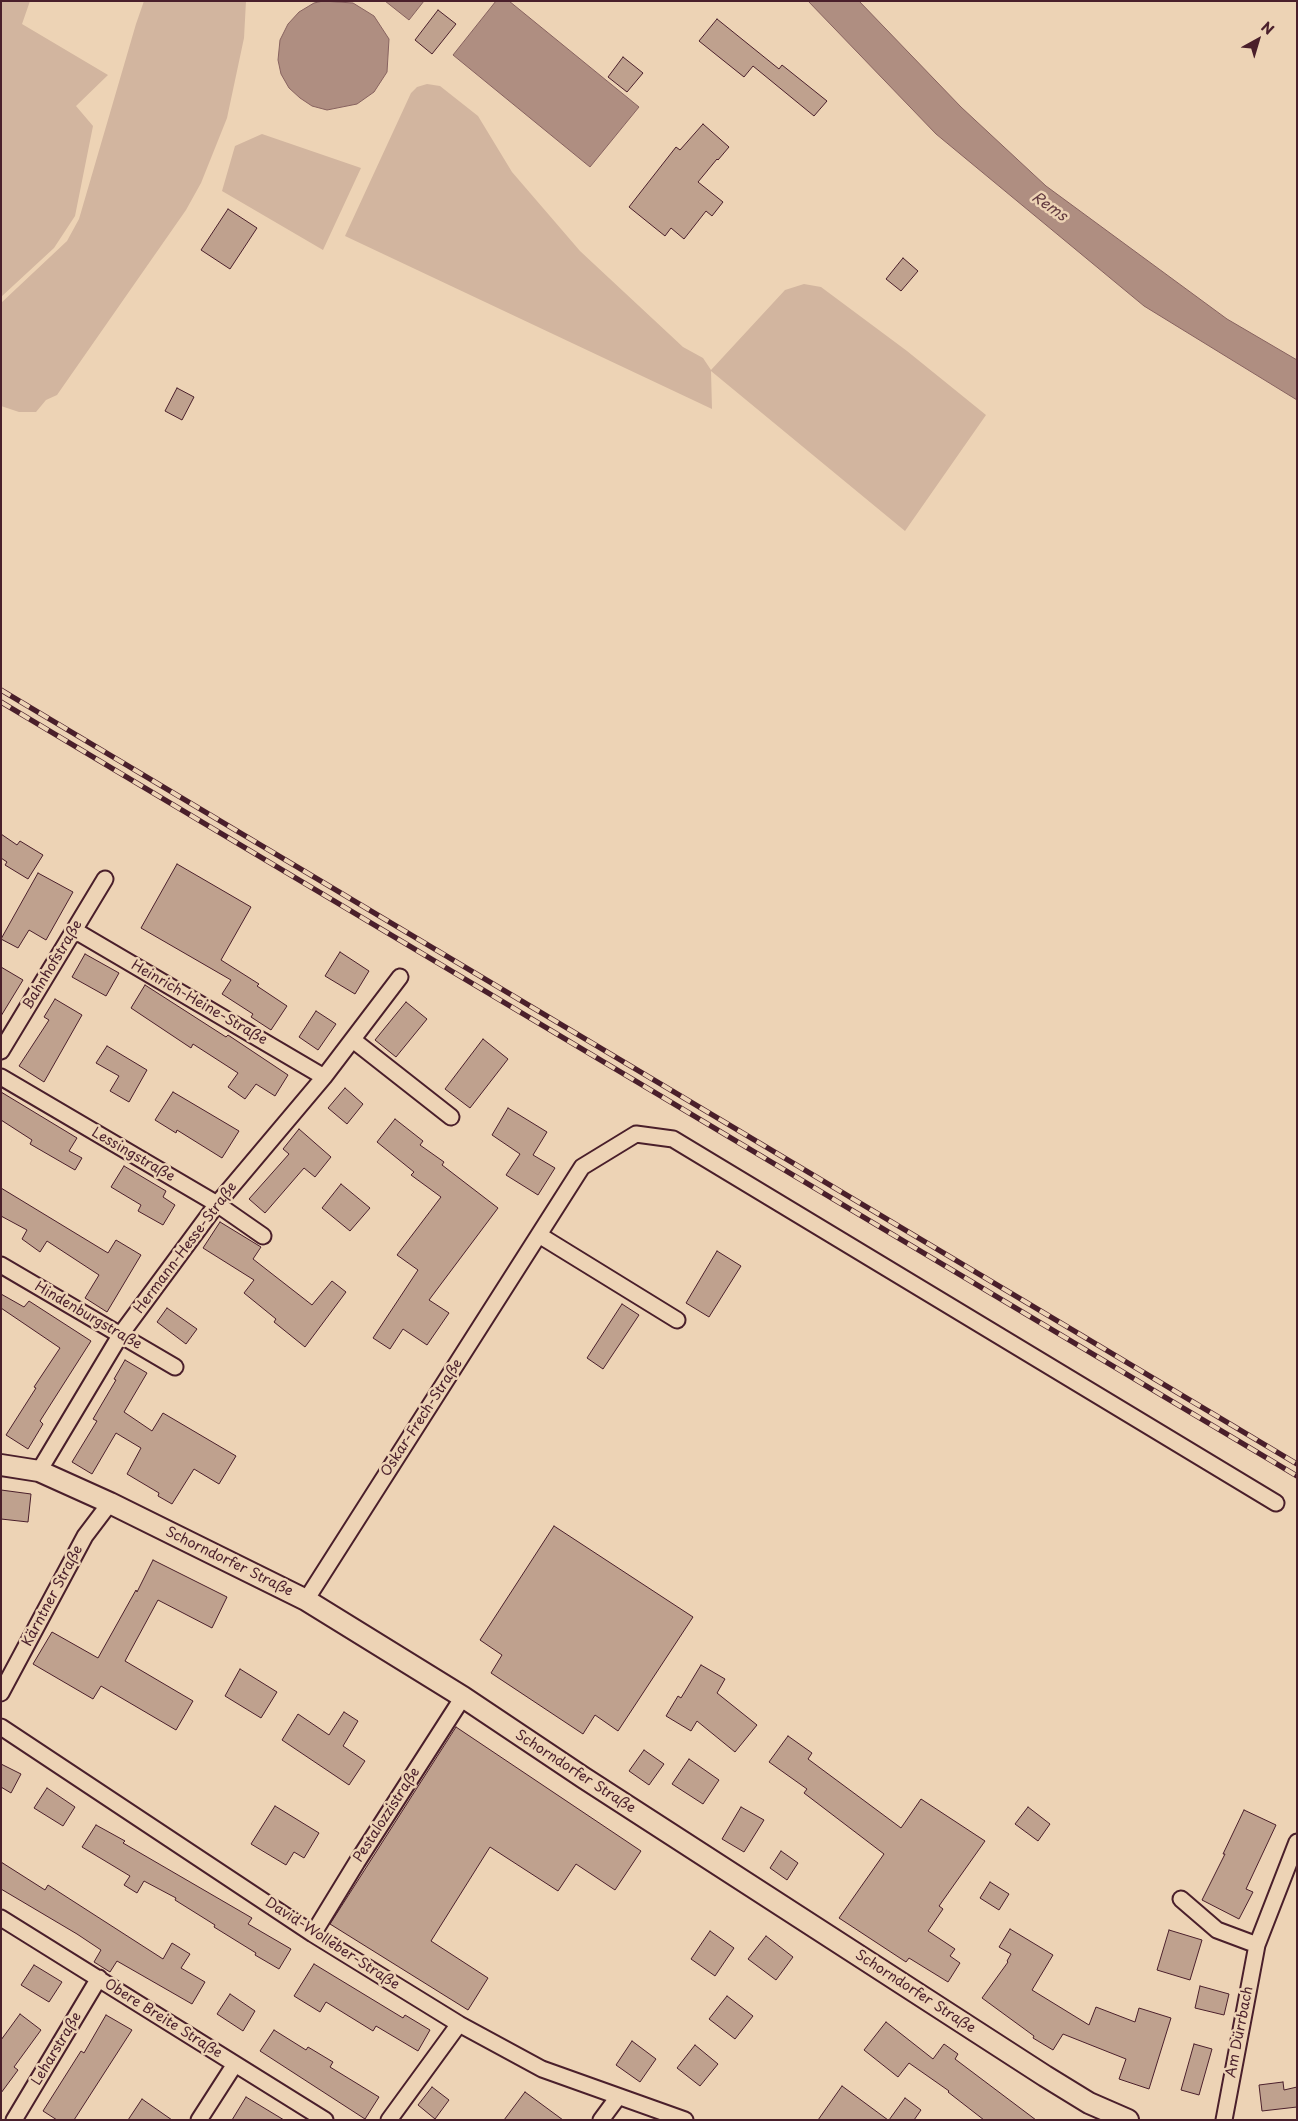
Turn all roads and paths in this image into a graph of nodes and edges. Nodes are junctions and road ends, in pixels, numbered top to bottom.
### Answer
1 (105, 879) dead end
2 (74, 930) junction
3 (400, 977) dead end
4 (353, 1040) junction
5 (1, 1050) edge
6 (1, 1077) edge
7 (324, 1077) junction
8 (451, 1117) dead end
9 (217, 1204) junction
10 (539, 1235) junction
11 (263, 1236) dead end
12 (1, 1265) edge
13 (677, 1320) dead end
14 (121, 1334) junction
15 (175, 1367) dead end
16 (1, 1465) edge
17 (39, 1471) junction
18 (1276, 1503) dead end
19 (110, 1504) junction
20 (306, 1600) junction
21 (1, 1692) edge
22 (463, 1697) junction
23 (1, 1727) edge
24 (1297, 1842) edge
25 (1181, 1899) dead end
26 (1, 1918) edge
27 (313, 1934) junction
28 (1257, 1945) junction
29 (99, 1978) junction
30 (459, 2024) junction
31 (235, 2064) junction
32 (618, 2097) junction
33 (14, 2120) edge
34 (199, 2120) edge
35 (325, 2120) edge
36 (389, 2120) edge
37 (601, 2120) edge
38 (685, 2120) edge
39 (1128, 2120) edge
40 (1224, 2120) edge

1 - 2 street, Bahnhofstraße
2 - 5 street, Bahnhofstraße
2 - 7 street, Heinrich-Heine-Straße
3 - 4 street, Hermann-Hesse-Straße
4 - 7 street, Hermann-Hesse-Straße
4 - 8 street
6 - 9 street, Lessingstraße
7 - 9 street, Hermann-Hesse-Straße
9 - 11 street, Lessingstraße
9 - 14 street, Hermann-Hesse-Straße
10 - 13 street
10 - 18 street, Oskar-Frech-Straße
10 - 20 street, Oskar-Frech-Straße
12 - 14 street, Hindenburgstraße
14 - 15 street, Hindenburgstraße
14 - 17 street, Hermann-Hesse-Straße
16 - 17 street, Schorndorfer Straße
17 - 19 street, Schorndorfer Straße
19 - 20 street, Schorndorfer Straße
19 - 21 street, Kärntner Straße
20 - 22 street, Schorndorfer Straße
22 - 27 street, Pestalozzistraße
22 - 39 street, Schorndorfer Straße
23 - 27 street, David-Wolleber-Straße
24 - 28 street, Am Dürrbach
25 - 28 street
26 - 29 street, Obere Breite Straße
27 - 30 street, David-Wolleber-Straße
28 - 40 street, Am Dürrbach
29 - 31 street, Obere Breite Straße
29 - 33 street, Leharstraße
30 - 32 street, David-Wolleber-Straße
30 - 36 street
31 - 34 street
31 - 35 street, Obere Breite Straße
32 - 37 street
32 - 38 street, David-Wolleber-Straße

